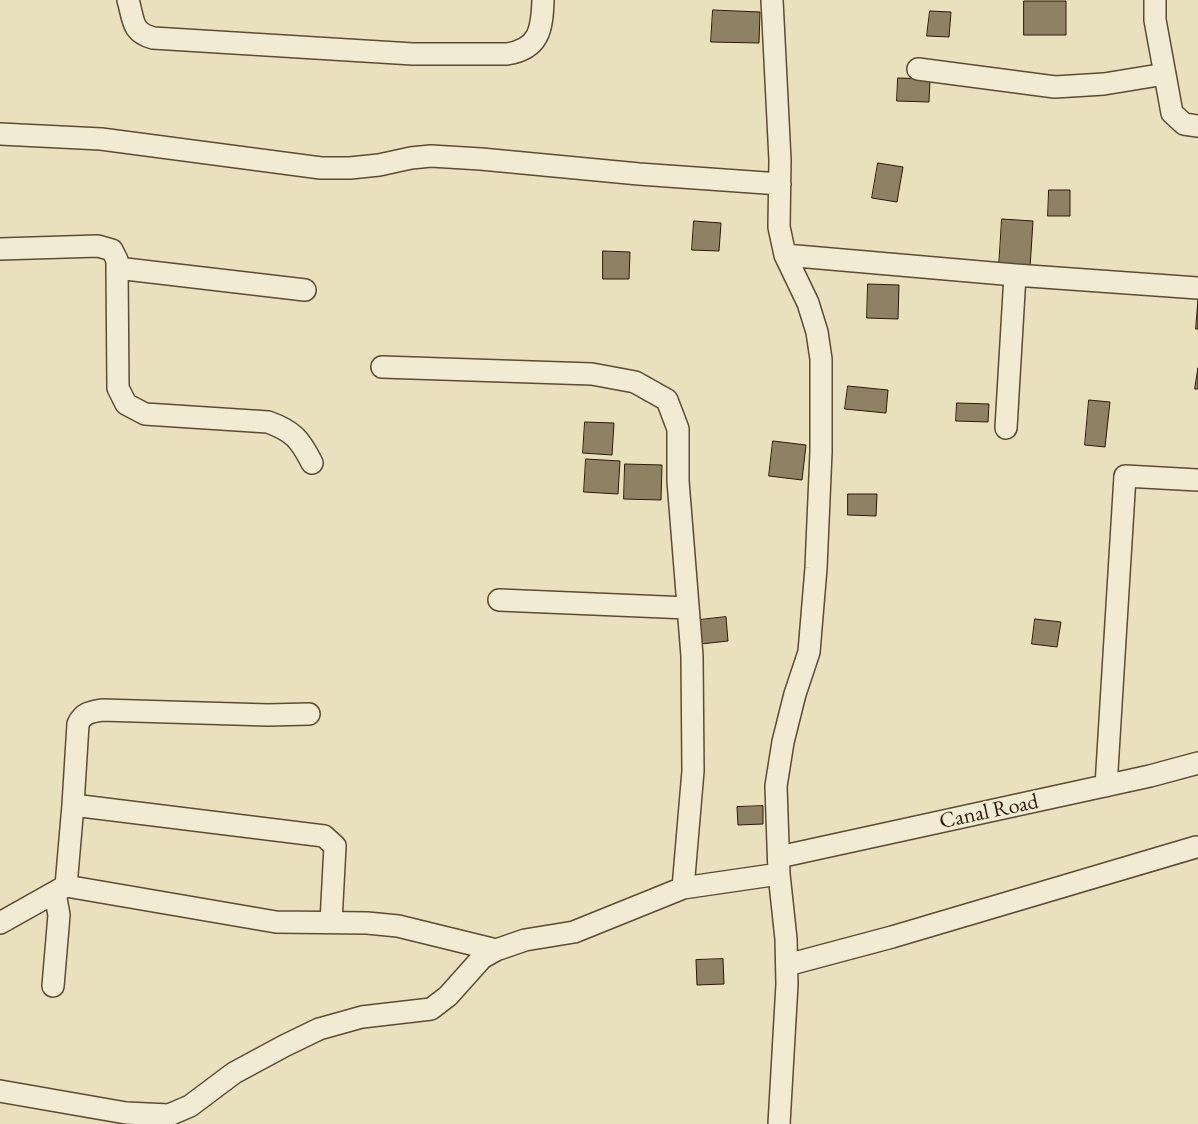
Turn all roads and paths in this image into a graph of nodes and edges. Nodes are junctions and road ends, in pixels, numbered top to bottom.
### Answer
1 (128, 0) edge
2 (543, 0) edge
3 (772, 0) edge
4 (1155, 0) edge
5 (918, 69) dead end
6 (1165, 74) junction
7 (1198, 126) edge
8 (0, 134) edge
9 (780, 184) junction
10 (0, 249) edge
11 (785, 255) junction
12 (117, 268) junction
13 (1015, 275) junction
14 (1198, 288) edge
15 (305, 290) dead end
16 (382, 366) dead end
17 (1006, 428) dead end
18 (312, 462) dead end
19 (1198, 480) edge
20 (499, 600) dead end
21 (688, 608) junction
22 (309, 714) dead end
23 (1198, 763) edge
24 (1106, 786) junction
25 (73, 805) junction
26 (1196, 847) dead end
27 (779, 866) junction
28 (683, 888) junction
29 (61, 890) junction
30 (331, 922) junction
31 (0, 923) edge
32 (496, 950) junction
33 (787, 965) junction
34 (53, 986) dead end
35 (0, 1091) edge
36 (779, 1124) edge

1 - 2 street
3 - 9 street
4 - 6 street
5 - 6 street
6 - 7 street
8 - 9 street
9 - 11 street
10 - 12 street
11 - 13 street
11 - 27 street
12 - 15 street
12 - 18 street
13 - 14 street
13 - 17 street
16 - 21 street
19 - 24 street
20 - 21 street
21 - 28 street
22 - 25 street
23 - 24 street, Canal Road
24 - 27 street, Canal Road
25 - 29 street
25 - 30 street
26 - 33 street
27 - 28 street, Canal Road
27 - 33 street
28 - 32 street, Canal Road
29 - 30 street
29 - 31 street
29 - 34 street
30 - 32 street
32 - 35 street, Canal Road
33 - 36 street

